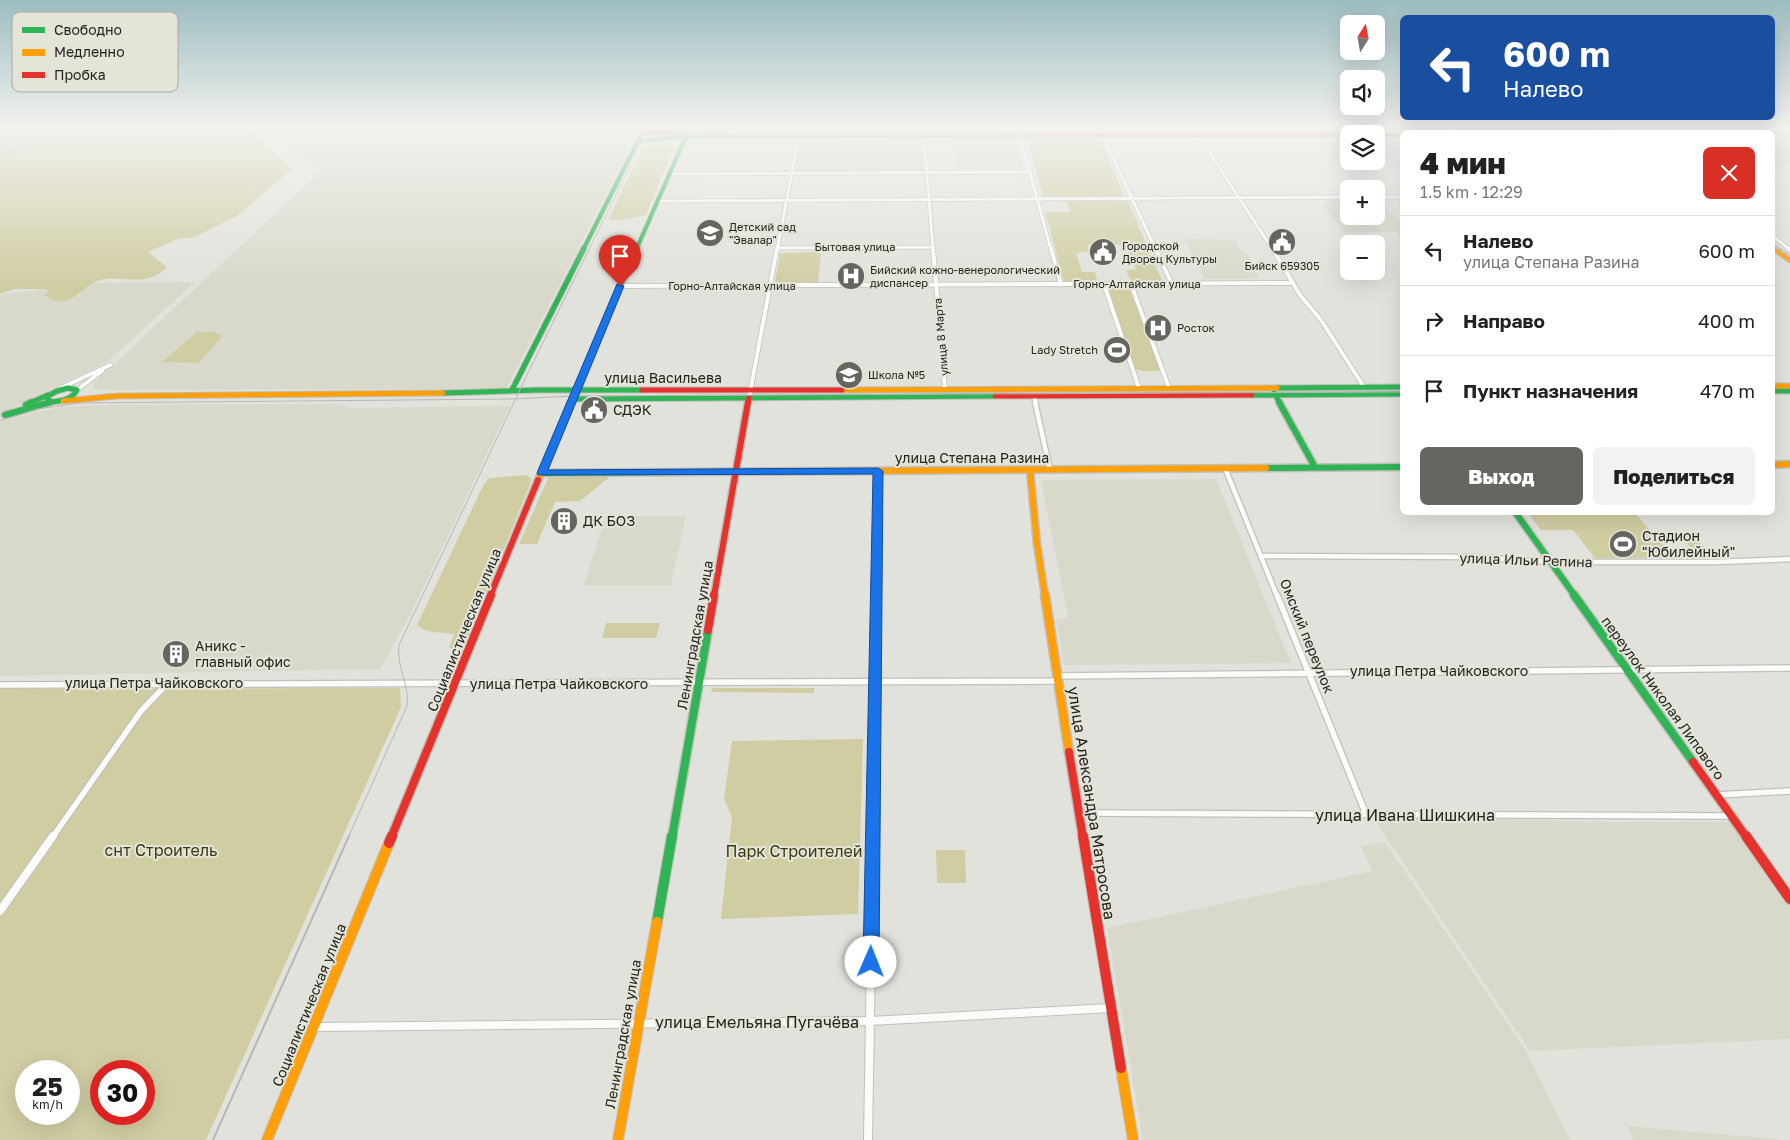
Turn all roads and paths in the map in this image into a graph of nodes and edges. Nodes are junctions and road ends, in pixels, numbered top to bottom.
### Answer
1 (619, 180) edge
2 (665, 180) edge
3 (790, 180) edge
4 (928, 180) edge
5 (1032, 180) edge
6 (1123, 180) edge
7 (1228, 180) edge
8 (1340, 197) edge
9 (1385, 197) edge
10 (1400, 197) edge
11 (1132, 198) junction
12 (1240, 198) junction
13 (930, 199) junction
14 (1038, 199) junction
15 (786, 200) junction
16 (657, 201) junction
17 (1775, 237) edge
18 (1782, 243) junction
19 (1790, 243) edge
20 (933, 247) junction
21 (777, 248) junction
22 (1790, 250) edge
23 (1775, 251) edge
24 (1790, 260) edge
25 (1293, 283) junction
26 (1104, 284) junction
27 (1131, 284) junction
28 (1172, 284) junction
29 (1061, 285) junction
30 (620, 286) junction
31 (770, 286) junction
32 (936, 286) junction
33 (1775, 386) edge
34 (1790, 386) edge
35 (1364, 387) junction
36 (1400, 387) edge
37 (1139, 388) junction
38 (1169, 388) junction
39 (59, 390) junction
40 (512, 390) junction
41 (575, 390) junction
42 (1272, 391) junction
43 (1790, 391) edge
44 (77, 392) junction
45 (1775, 392) edge
46 (946, 393) junction
47 (750, 394) junction
48 (1369, 394) junction
49 (1400, 394) edge
50 (1034, 396) junction
51 (99, 397) junction
52 (49, 399) junction
53 (572, 399) junction
54 (63, 401) junction
55 (2, 416) edge
56 (1790, 464) edge
57 (1775, 465) edge
58 (1400, 466) edge
59 (1315, 467) junction
60 (1225, 468) junction
61 (1030, 470) junction
62 (1050, 470) junction
63 (878, 471) junction
64 (542, 473) junction
65 (736, 473) junction
66 (1517, 515) edge
67 (1261, 556) junction
68 (1790, 559) edge
69 (1549, 561) junction
70 (1790, 668) edge
71 (1627, 670) junction
72 (1308, 672) junction
73 (1058, 678) junction
74 (874, 682) junction
75 (168, 683) junction
76 (700, 683) junction
77 (455, 684) junction
78 (0, 685) edge
79 (1790, 791) edge
80 (1716, 795) junction
81 (1079, 813) junction
82 (1366, 814) junction
83 (1731, 816) junction
84 (1790, 899) edge
85 (0, 911) edge
86 (1111, 1008) junction
87 (870, 1021) junction
88 (637, 1023) junction
89 (313, 1027) junction
90 (267, 1140) edge
91 (618, 1140) edge
92 (868, 1140) edge
93 (1133, 1140) edge

1 - 40 street
2 - 16 street, Социалистическая улица
3 - 15 street, Ленинградская улица
4 - 13 street, улица 8 Марта
5 - 14 street
6 - 11 street
7 - 12 street
8 - 12 street
9 - 10 street
11 - 12 street
11 - 14 street
11 - 28 street
12 - 25 street
13 - 14 street
13 - 15 street
13 - 20 street, улица 8 Марта
14 - 29 street
15 - 16 street
15 - 21 street, Ленинградская улица
16 - 30 street, Социалистическая улица
17 - 18 street
18 - 19 street
18 - 22 street
20 - 21 street, Бытовая улица
20 - 32 street, улица 8 Марта
21 - 31 street, Ленинградская улица
23 - 24 street
25 - 28 street, Горно-Алтайская улица
25 - 35 street
26 - 27 street, Горно-Алтайская улица
26 - 29 street, Горно-Алтайская улица
26 - 37 street
27 - 28 street, Горно-Алтайская улица
27 - 38 street
29 - 32 street, Горно-Алтайская улица
30 - 31 street, Горно-Алтайская улица
30 - 41 street, Социалистическая улица
31 - 32 street, Горно-Алтайская улица
31 - 47 street, Ленинградская улица
32 - 46 street, улица 8 Марта
33 - 34 street
35 - 36 street
35 - 42 street
35 - 48 street
37 - 38 street
37 - 46 street
38 - 42 street
39 - 44 street
39 - 44 street
39 - 52 street
40 - 41 street, улица Васильева
40 - 51 street, улица Васильева
41 - 47 street, улица Васильева
41 - 53 street, Социалистическая улица
42 - 48 street
42 - 50 street
42 - 59 street
43 - 45 street
44 - 51 street
44 - 54 street
46 - 47 street
46 - 50 street
47 - 53 street
47 - 65 street, Ленинградская улица
48 - 49 street
50 - 62 street
51 - 54 street
52 - 54 street
52 - 55 street
53 - 64 street, Социалистическая улица
56 - 57 street
58 - 59 street, улица Степана Разина
59 - 60 street, улица Степана Разина
60 - 62 street, улица Степана Разина
60 - 67 street, Омский переулок
61 - 62 street, улица Степана Разина
61 - 63 street, улица Степана Разина
61 - 73 street, улица Александра Матросова
63 - 65 street, улица Степана Разина
63 - 74 street
64 - 65 street, улица Степана Разина
64 - 77 street, Социалистическая улица
65 - 76 street, Ленинградская улица
66 - 69 street, переулок Николая Липового
67 - 69 street, улица Ильи Репина
67 - 72 street, Омский переулок
68 - 69 street, улица Ильи Репина
69 - 71 street, переулок Николая Липового
70 - 71 street, улица Петра Чайковского
71 - 72 street, улица Петра Чайковского
71 - 80 street, переулок Николая Липового
72 - 73 street, улица Петра Чайковского
72 - 82 street, Омский переулок
73 - 74 street, улица Петра Чайковского
73 - 81 street, улица Александра Матросова
74 - 76 street, улица Петра Чайковского
74 - 87 street
75 - 77 street, улица Петра Чайковского
75 - 78 street, улица Петра Чайковского
75 - 85 street
76 - 77 street, улица Петра Чайковского
76 - 88 street, Ленинградская улица
77 - 89 street, Социалистическая улица
79 - 80 street
80 - 83 street, переулок Николая Липового
81 - 82 street, улица Ивана Шишкина
81 - 86 street, улица Александра Матросова
82 - 83 street, улица Ивана Шишкина
83 - 84 street, переулок Николая Липового
86 - 87 street, улица Емельяна Пугачёва
86 - 93 street, улица Александра Матросова
87 - 88 street, улица Емельяна Пугачёва
87 - 92 street
88 - 89 street, улица Емельяна Пугачёва
88 - 91 street, Ленинградская улица
89 - 90 street, Социалистическая улица

